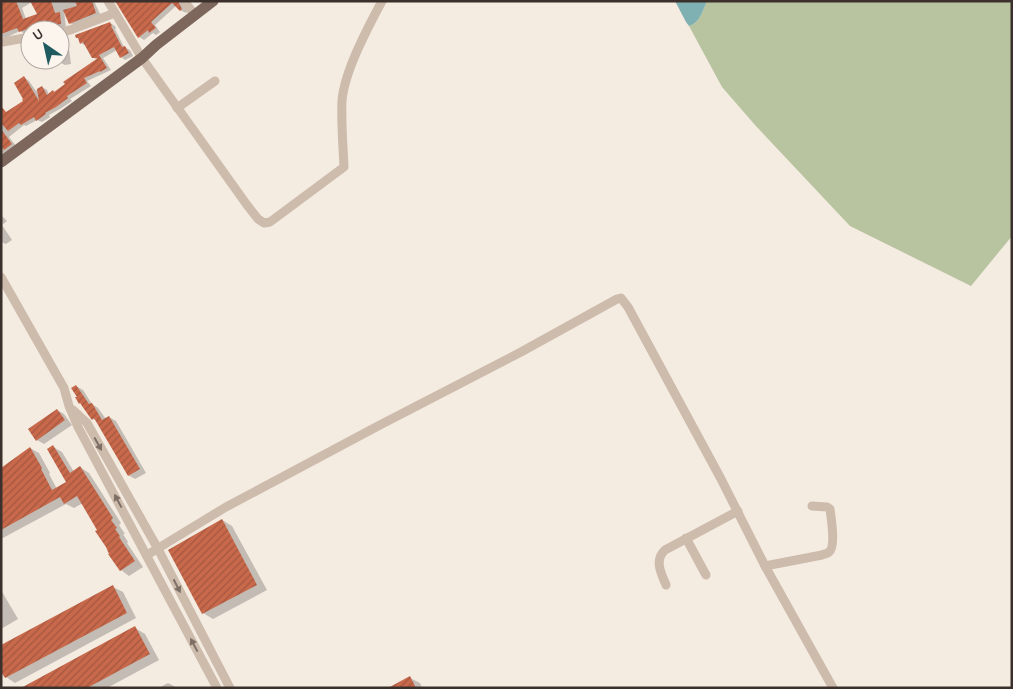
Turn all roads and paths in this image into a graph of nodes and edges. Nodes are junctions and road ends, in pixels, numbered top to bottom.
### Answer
1 (108, 1) edge
2 (184, 1) edge
3 (212, 1) edge
4 (382, 1) edge
5 (116, 13) junction
6 (195, 15) junction
7 (70, 30) edge
8 (20, 39) edge
9 (3, 42) dead end
10 (142, 58) junction
11 (215, 81) dead end
12 (178, 108) junction
13 (1, 162) edge
14 (1, 278) edge
15 (69, 406) junction
16 (812, 506) dead end
17 (738, 511) junction
18 (686, 538) junction
19 (158, 549) junction
20 (147, 555) junction
21 (765, 566) junction
22 (706, 575) dead end
23 (666, 585) dead end
24 (217, 688) edge
25 (229, 688) edge
26 (833, 688) edge

1 - 5 street
2 - 6 street
3 - 6 main road
4 - 12 street
5 - 7 street
5 - 10 street
6 - 10 main road
8 - 9 street
10 - 12 street
10 - 13 main road
11 - 12 street
14 - 15 street
15 -> 19 street
20 -> 15 street
16 - 21 street
17 - 18 street
17 - 19 street
17 - 21 street
18 - 22 street
18 - 23 street
19 - 20 street
19 -> 25 street
24 -> 20 street
21 - 26 street

